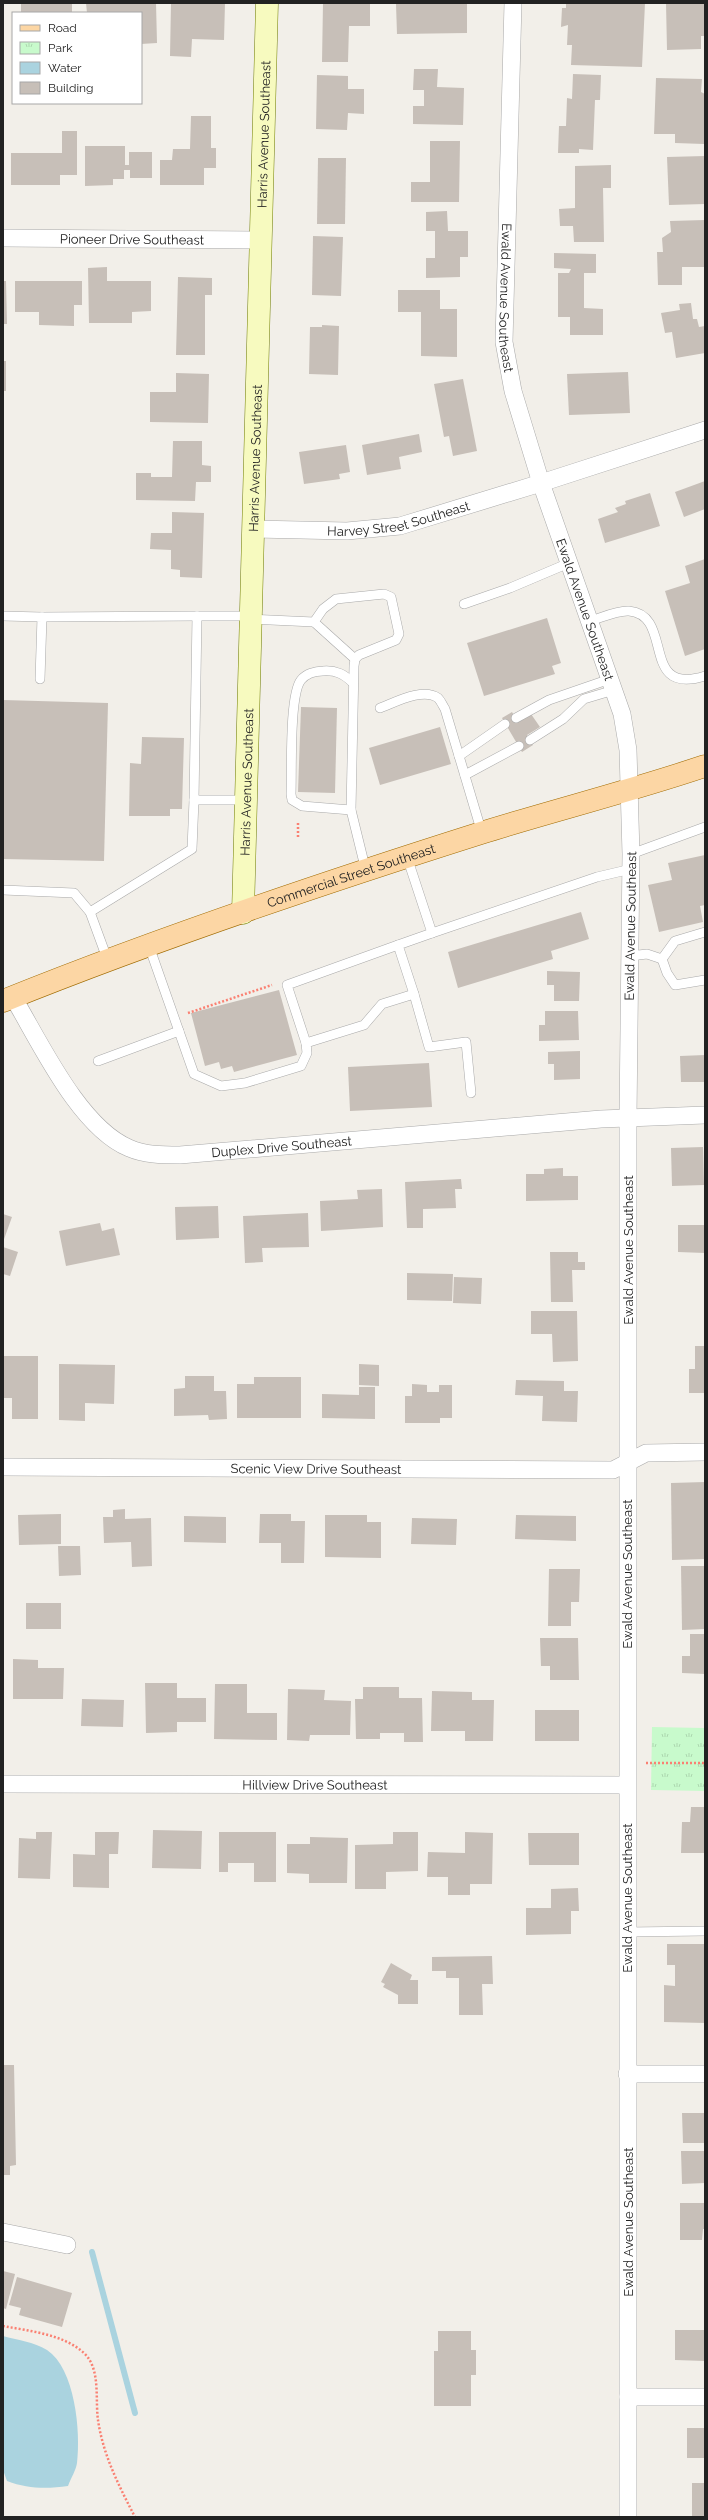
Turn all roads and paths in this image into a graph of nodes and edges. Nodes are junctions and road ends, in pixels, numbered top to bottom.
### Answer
1 (267, 3) edge
2 (513, 3) edge
3 (3, 238) edge
4 (260, 240) junction
5 (705, 430) edge
6 (541, 484) junction
7 (252, 529) junction
8 (569, 563) junction
9 (464, 604) dead end
10 (3, 616) edge
11 (197, 616) junction
12 (42, 617) junction
13 (250, 618) junction
14 (590, 621) junction
15 (314, 622) junction
16 (355, 659) junction
17 (705, 676) edge
18 (40, 680) dead end
19 (353, 683) junction
20 (612, 684) junction
21 (380, 708) dead end
22 (516, 718) dead end
23 (506, 724) dead end
24 (530, 740) dead end
25 (519, 746) dead end
26 (459, 756) junction
27 (705, 766) edge
28 (465, 775) junction
29 (630, 788) junction
30 (194, 800) junction
31 (246, 800) junction
32 (351, 810) junction
33 (705, 827) edge
34 (482, 833) junction
35 (407, 857) junction
36 (631, 861) junction
37 (366, 871) junction
38 (3, 890) edge
39 (90, 912) junction
40 (243, 913) junction
41 (705, 932) edge
42 (432, 933) junction
43 (398, 945) junction
44 (149, 946) junction
45 (630, 956) junction
46 (662, 959) junction
47 (108, 961) junction
48 (705, 980) edge
49 (288, 985) junction
50 (414, 994) junction
51 (8, 999) edge
52 (174, 1018) junction
53 (179, 1031) junction
54 (306, 1043) junction
55 (98, 1061) dead end
56 (471, 1093) dead end
57 (705, 1115) edge
58 (628, 1117) junction
59 (705, 1452) edge
60 (628, 1462) junction
61 (3, 1467) edge
62 (627, 1763) junction
63 (705, 1763) edge
64 (3, 1784) edge
65 (627, 1784) junction
66 (705, 1931) edge
67 (627, 1932) junction
68 (627, 2074) junction
69 (705, 2074) edge
70 (3, 2232) edge
71 (67, 2245) dead end
72 (3, 2326) edge
73 (628, 2397) junction
74 (705, 2397) edge
75 (135, 2517) edge
76 (628, 2517) edge

1 - 4 street, Harris Avenue Southeast
2 - 6 street, Ewald Avenue Southeast
3 - 4 street, Pioneer Drive Southeast
4 - 7 street, Harris Avenue Southeast
5 - 6 street, Harvey Street Southeast
6 - 7 street, Harvey Street Southeast
6 - 8 street, Ewald Avenue Southeast
7 - 13 street, Harris Avenue Southeast
8 - 9 lane
8 - 14 street, Ewald Avenue Southeast
10 - 12 lane
11 - 12 lane
11 - 13 lane
11 - 30 lane
12 - 18 lane
13 - 15 lane
13 - 31 street, Harris Avenue Southeast
14 - 17 lane
14 - 20 street, Ewald Avenue Southeast
15 - 16 lane
15 - 16 lane
16 - 19 lane
19 - 32 lane
19 - 32 lane
20 - 22 lane
20 - 24 lane
20 - 29 street, Ewald Avenue Southeast
21 - 26 lane
23 - 26 lane
25 - 28 lane
26 - 28 lane
27 - 29 main road, Commercial Street Southeast
28 - 34 lane
29 - 34 main road, Commercial Street Southeast
29 - 36 street, Ewald Avenue Southeast
30 - 31 lane
30 - 39 lane
31 - 40 street, Harris Avenue Southeast
32 - 37 lane
33 - 36 lane
34 - 35 main road, Commercial Street Southeast
35 - 37 main road, Commercial Street Southeast
35 - 42 lane
36 - 42 lane
36 - 45 street, Ewald Avenue Southeast
37 - 40 main road, Commercial Street Southeast
38 - 39 lane
39 - 47 lane
40 - 44 main road, Commercial Street Southeast
41 - 46 lane
42 - 43 lane
43 - 49 lane
43 - 50 lane
44 - 47 main road, Commercial Street Southeast
44 - 52 lane
45 - 46 lane
45 - 58 street, Ewald Avenue Southeast
46 - 48 lane
47 - 51 main road, Commercial Street Southeast
49 - 52 path
49 - 54 lane
50 - 54 lane
50 - 56 lane
51 - 58 street, Duplex Drive Southeast
52 - 53 lane
53 - 54 lane
53 - 55 lane
57 - 58 street, Duplex Drive Southeast
58 - 60 street, Ewald Avenue Southeast
59 - 60 street, Scenic View Drive Southeast
60 - 61 street, Scenic View Drive Southeast
60 - 62 street, Ewald Avenue Southeast
62 - 63 path
62 - 65 street, Ewald Avenue Southeast
64 - 65 street, Hillview Drive Southeast
65 - 67 street, Ewald Avenue Southeast
66 - 67 lane
67 - 68 street, Ewald Avenue Southeast
68 - 69 street
68 - 73 street, Ewald Avenue Southeast
70 - 71 street
72 - 75 path
73 - 74 street
73 - 76 street, Ewald Avenue Southeast

